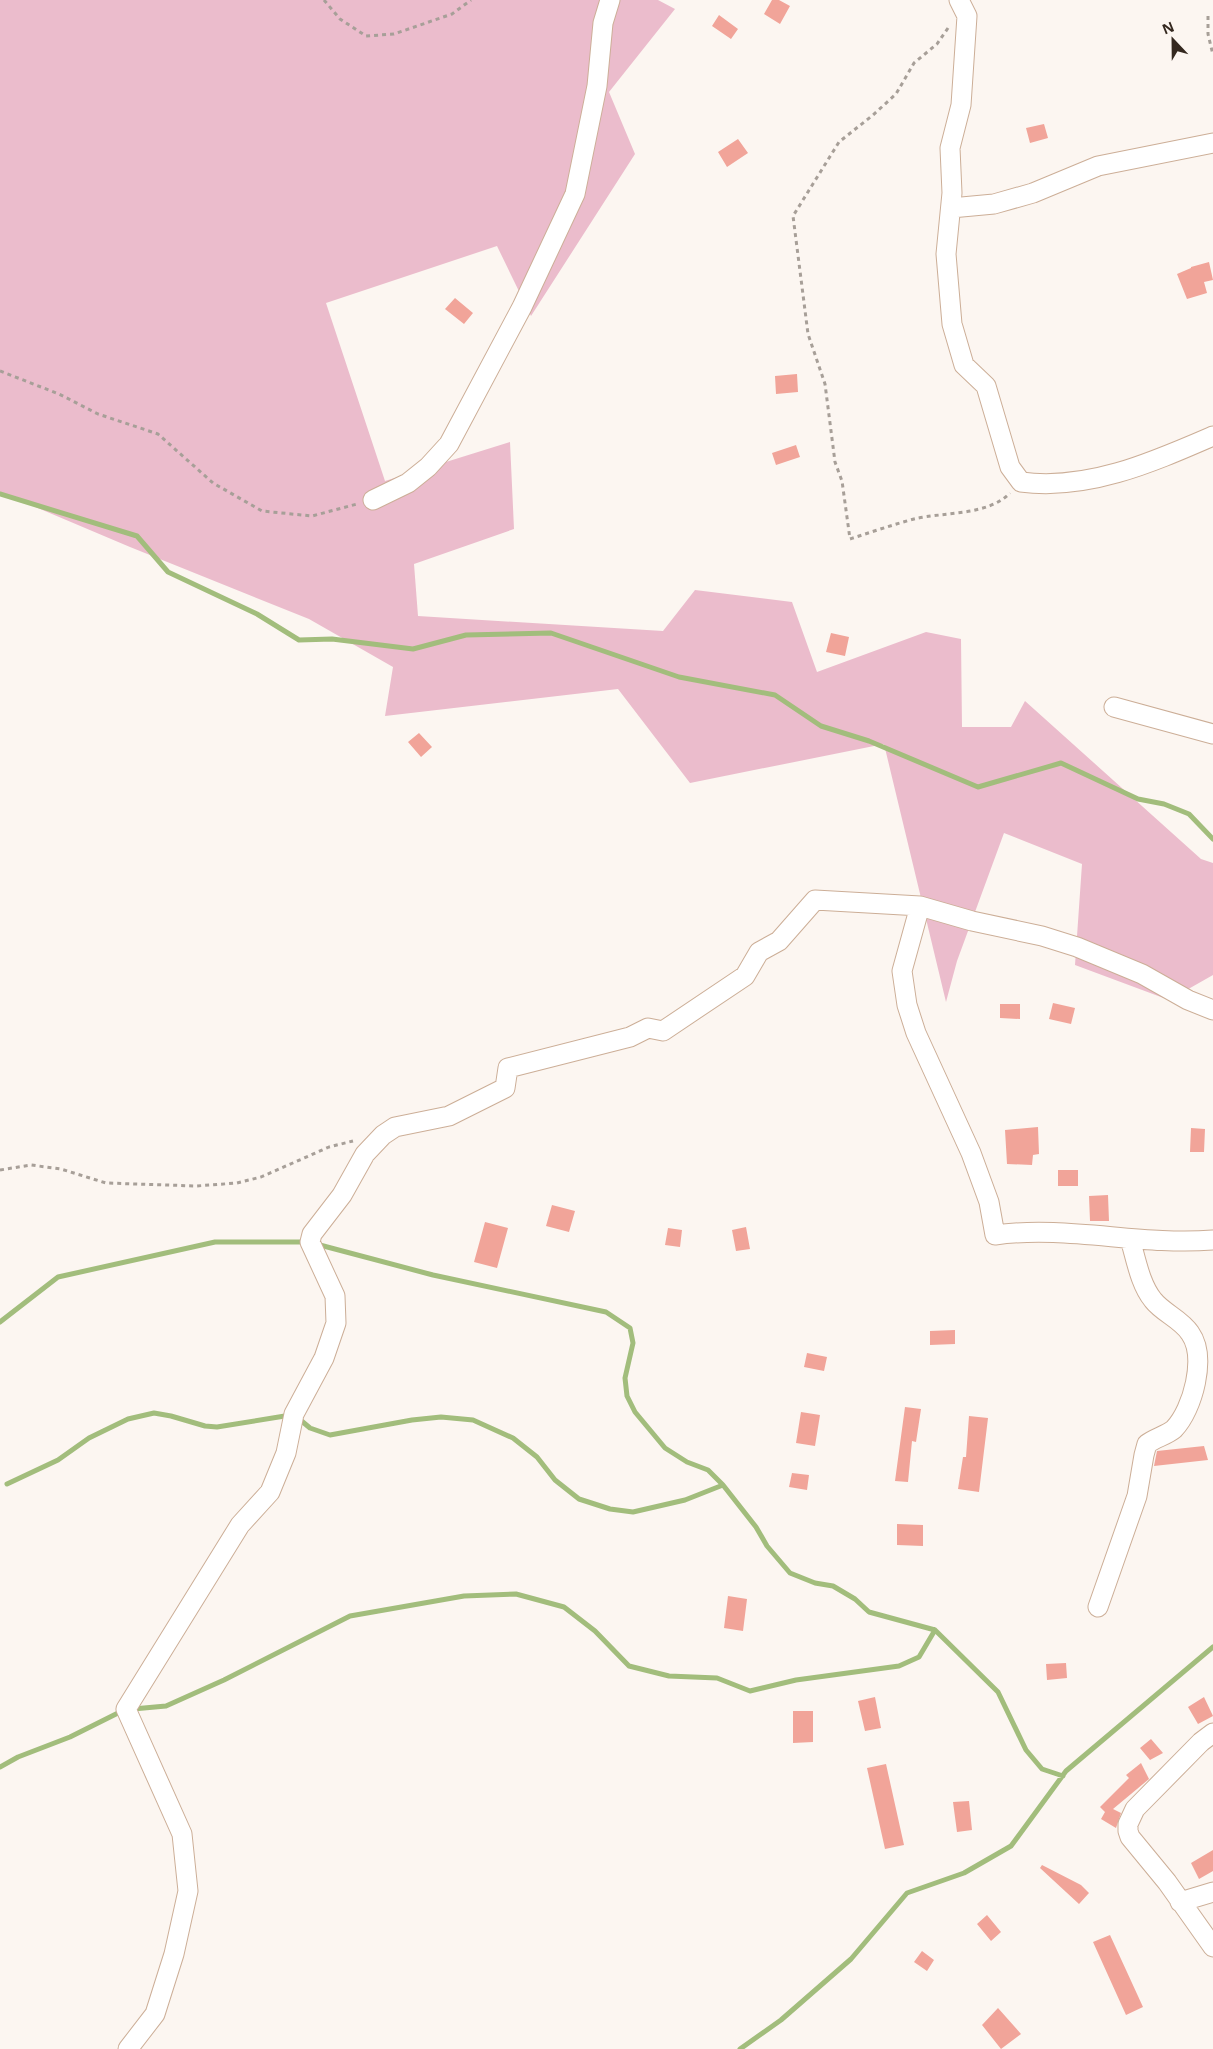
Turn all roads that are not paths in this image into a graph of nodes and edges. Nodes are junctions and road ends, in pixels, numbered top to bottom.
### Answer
1 (610, 0) edge
2 (961, 4) edge
3 (1213, 143) edge
4 (951, 208) junction
5 (1213, 436) edge
6 (373, 500) road end
7 (1114, 707) dead end
8 (1213, 734) edge
9 (920, 906) junction
10 (1213, 1010) edge
11 (1130, 1239) junction
12 (1213, 1240) edge
13 (1098, 1608) dead end
14 (1213, 1733) edge
15 (1213, 1892) edge
16 (1180, 1902) junction
17 (1213, 1948) edge
18 (128, 2049) edge

1 - 6 street
2 - 4 street
3 - 4 street
4 - 5 street
7 - 8 street
9 - 10 street
9 - 11 street
9 - 18 street
11 - 12 street
11 - 13 street
14 - 16 street
15 - 16 street
16 - 17 street

